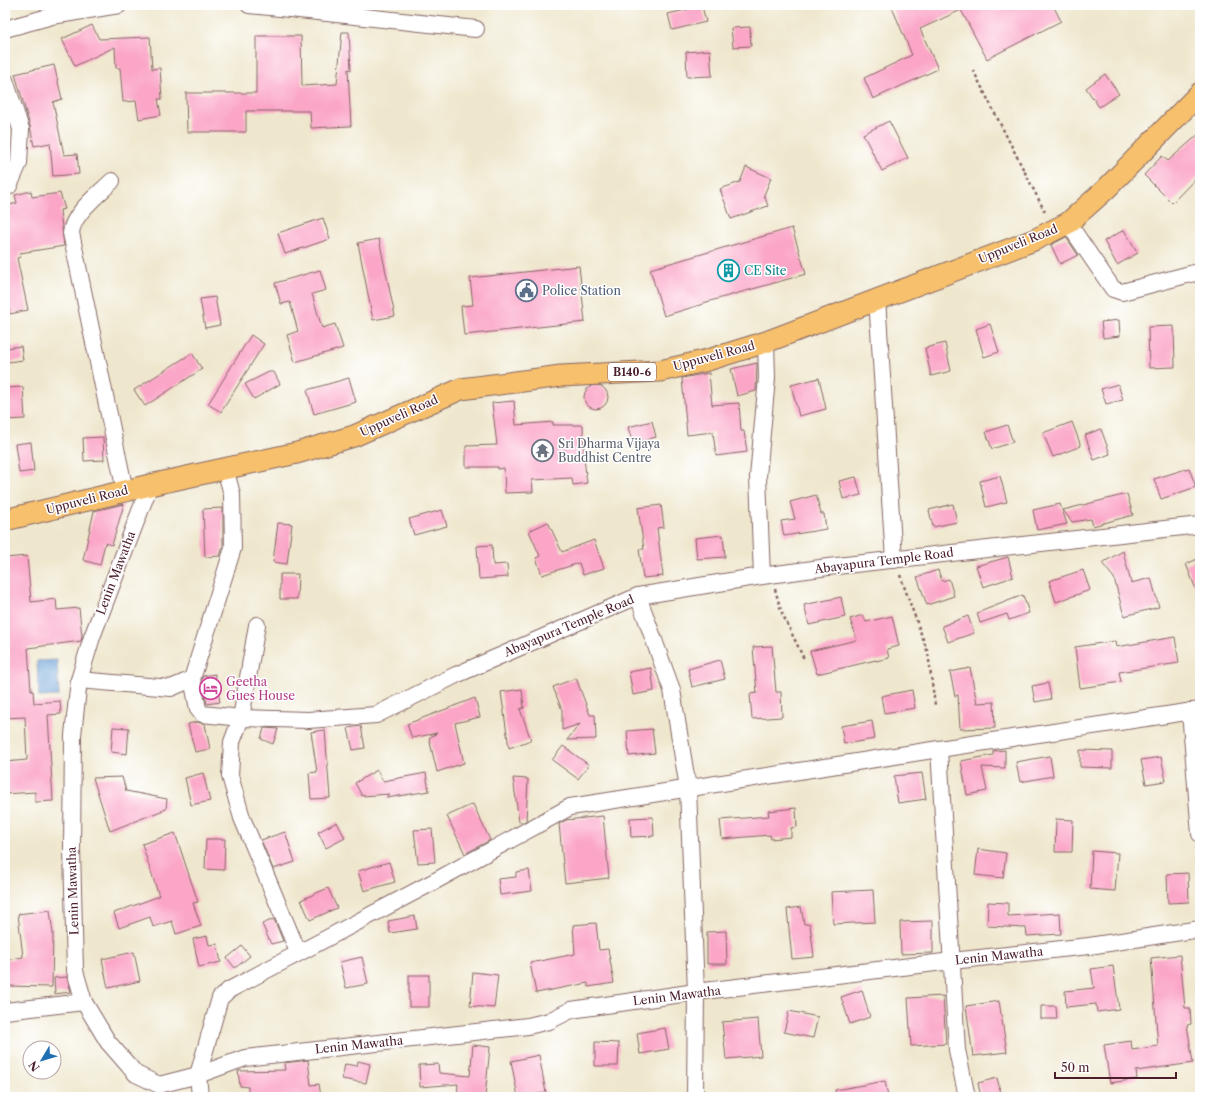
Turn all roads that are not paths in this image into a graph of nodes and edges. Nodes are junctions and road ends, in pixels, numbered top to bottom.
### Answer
1 (119, 5) edge
2 (249, 5) edge
3 (290, 7) edge
4 (5, 29) edge
5 (476, 29) dead end
6 (5, 80) edge
7 (1200, 93) edge
8 (112, 181) dead end
9 (5, 188) edge
10 (1061, 227) junction
11 (1200, 275) edge
12 (877, 299) junction
13 (766, 342) junction
14 (225, 469) junction
15 (150, 485) junction
16 (125, 491) junction
17 (5, 520) edge
18 (1200, 525) edge
19 (894, 560) junction
20 (767, 575) junction
21 (638, 596) junction
22 (257, 625) dead end
23 (192, 679) junction
24 (79, 680) junction
25 (1195, 711) edge
26 (242, 718) junction
27 (939, 750) junction
28 (688, 788) junction
29 (1200, 834) edge
30 (1200, 928) edge
31 (298, 952) junction
32 (952, 960) junction
33 (696, 992) junction
34 (84, 1002) junction
35 (5, 1011) edge
36 (198, 1075) junction
37 (200, 1097) edge
38 (695, 1097) edge
39 (967, 1097) edge

1 - 4 street
2 - 3 street
3 - 5 street
6 - 9 street
7 - 10 main road, Uppuveli Road / B140-6
8 - 16 street
10 - 11 street
10 - 12 main road, Uppuveli Road / B140-6
12 - 13 main road, Uppuveli Road / B140-6
12 - 19 street
13 - 14 main road, Uppuveli Road / B140-6
13 - 20 street
14 - 15 main road, Uppuveli Road / B140-6
14 - 23 street, Abayapura Temple Road
15 - 16 main road, Uppuveli Road / B140-6
15 - 24 street, Lenin Mawatha
16 - 17 main road, Uppuveli Road / B140-6
18 - 19 street, Abayapura Temple Road
19 - 20 street, Abayapura Temple Road
20 - 21 street, Abayapura Temple Road
21 - 26 street, Abayapura Temple Road
21 - 28 street
22 - 26 street
23 - 24 street
23 - 26 street, Abayapura Temple Road
24 - 34 street, Lenin Mawatha
25 - 27 street
25 - 29 street
26 - 31 street
27 - 28 street
27 - 32 street
28 - 31 street
28 - 33 street
30 - 32 street, Lenin Mawatha
31 - 36 street
32 - 33 street, Lenin Mawatha
32 - 39 street
33 - 36 street, Lenin Mawatha
33 - 38 street
34 - 35 street
34 - 36 street, Lenin Mawatha
36 - 37 street

